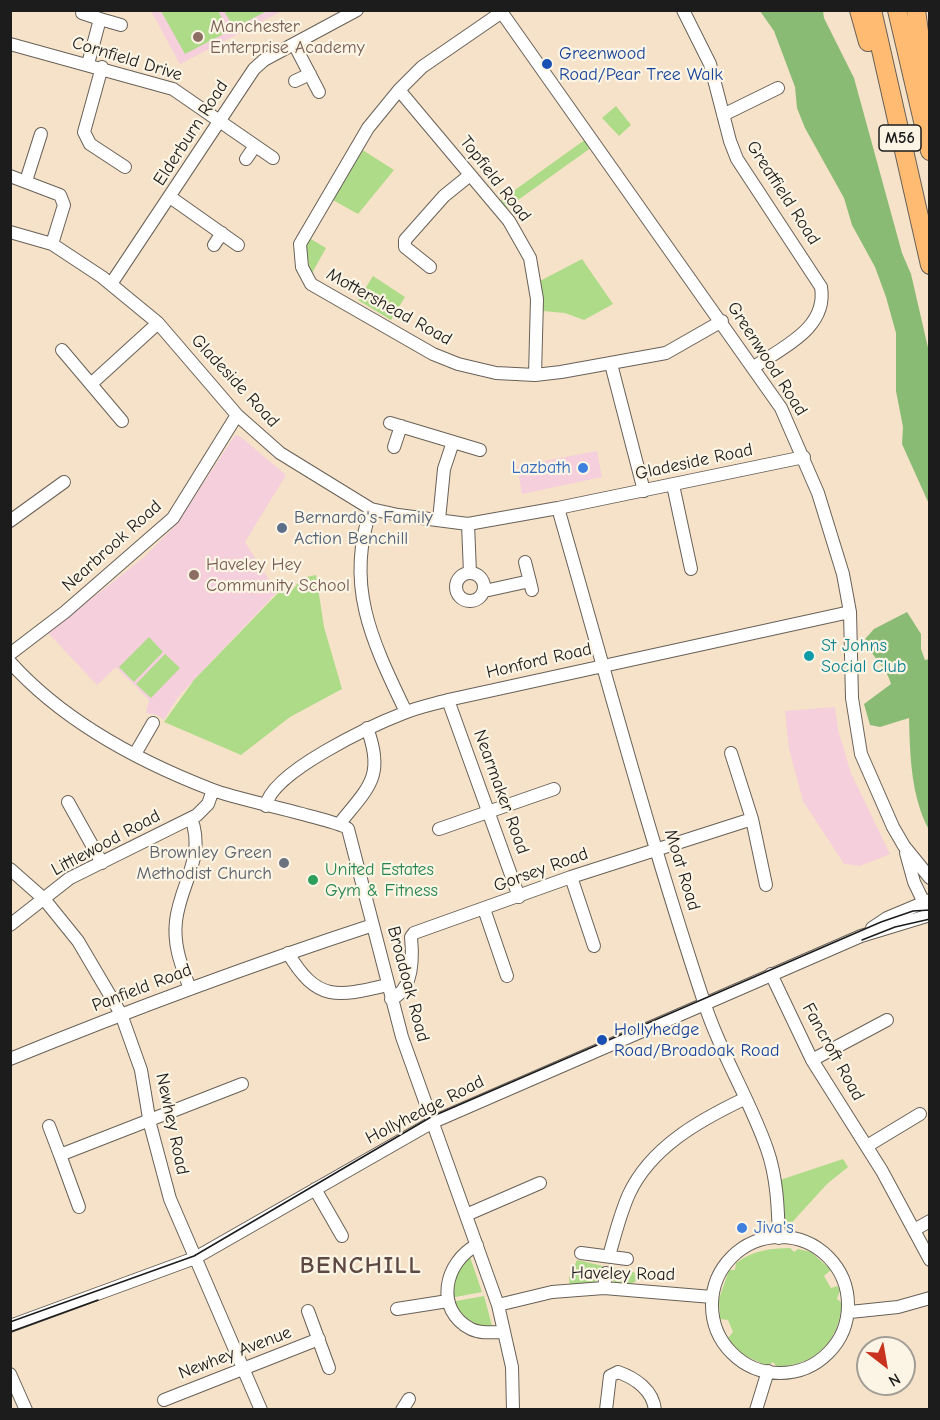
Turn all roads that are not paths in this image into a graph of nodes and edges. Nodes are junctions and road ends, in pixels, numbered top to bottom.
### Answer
1 (357, 10) edge
2 (683, 10) edge
3 (859, 10) edge
4 (872, 10) edge
5 (897, 10) edge
6 (916, 10) edge
7 (501, 11) edge
8 (82, 13) dead end
9 (100, 19) junction
10 (122, 25) dead end
11 (10, 44) edge
12 (294, 44) junction
13 (88, 64) junction
14 (102, 68) junction
15 (310, 74) junction
16 (295, 81) dead end
17 (778, 88) dead end
18 (399, 90) junction
19 (319, 92) dead end
20 (930, 105) edge
21 (723, 115) junction
22 (221, 123) junction
23 (41, 134) dead end
24 (255, 146) junction
25 (930, 150) edge
26 (273, 158) dead end
27 (112, 159) junction
28 (246, 159) dead end
29 (124, 167) dead end
30 (105, 170) dead end
31 (470, 175) junction
32 (10, 176) edge
33 (26, 181) junction
34 (170, 197) junction
35 (919, 225) junction
36 (11, 233) edge
37 (222, 233) junction
38 (52, 244) junction
39 (214, 244) dead end
40 (238, 245) dead end
41 (930, 265) edge
42 (430, 267) dead end
43 (111, 284) junction
44 (722, 321) junction
45 (158, 323) junction
46 (62, 350) dead end
47 (611, 364) junction
48 (754, 367) junction
49 (535, 375) junction
50 (91, 384) junction
51 (237, 415) junction
52 (122, 421) dead end
53 (453, 442) junction
54 (394, 447) dead end
55 (480, 450) dead end
56 (804, 458) junction
57 (64, 482) dead end
58 (673, 485) junction
59 (644, 491) junction
60 (558, 508) junction
61 (371, 509) junction
62 (439, 520) junction
63 (10, 521) edge
64 (468, 524) junction
65 (525, 562) dead end
66 (691, 569) dead end
67 (470, 573) junction
68 (484, 588) junction
69 (850, 612) junction
70 (10, 654) edge
71 (10, 662) edge
72 (603, 666) junction
73 (448, 700) junction
74 (406, 712) junction
75 (153, 723) dead end
76 (367, 728) junction
77 (731, 753) dead end
78 (135, 754) junction
79 (554, 789) dead end
80 (213, 790) junction
81 (69, 802) dead end
82 (266, 806) junction
83 (489, 812) junction
84 (191, 818) junction
85 (752, 819) junction
86 (340, 823) junction
87 (439, 829) dead end
88 (904, 846) junction
89 (657, 849) junction
90 (102, 863) junction
91 (10, 869) edge
92 (571, 878) junction
93 (930, 878) edge
94 (766, 885) dead end
95 (519, 897) junction
96 (44, 899) junction
97 (926, 900) edge
98 (484, 909) junction
99 (930, 915) edge
100 (10, 925) edge
101 (374, 926) junction
102 (861, 936) junction
103 (594, 946) dead end
104 (288, 953) junction
105 (771, 974) junction
106 (507, 976) dead end
107 (388, 985) junction
108 (190, 989) junction
109 (392, 999) junction
110 (704, 1002) junction
111 (121, 1014) junction
112 (887, 1020) dead end
113 (10, 1059) edge
114 (812, 1060) junction
115 (242, 1084) dead end
116 (744, 1099) junction
117 (920, 1114) dead end
118 (150, 1121) junction
119 (433, 1122) junction
120 (49, 1126) dead end
121 (867, 1146) junction
122 (60, 1155) junction
123 (540, 1183) dead end
124 (315, 1189) junction
125 (79, 1207) dead end
126 (466, 1215) junction
127 (930, 1221) edge
128 (914, 1230) junction
129 (342, 1236) dead end
130 (779, 1238) junction
131 (477, 1245) junction
132 (581, 1252) dead end
133 (609, 1256) junction
134 (195, 1258) junction
135 (627, 1260) dead end
136 (930, 1260) edge
137 (606, 1273) dead end
138 (603, 1288) junction
139 (712, 1297) junction
140 (930, 1298) edge
141 (448, 1301) junction
142 (498, 1305) junction
143 (397, 1310) dead end
144 (308, 1311) dead end
145 (850, 1312) junction
146 (10, 1326) edge
147 (504, 1332) junction
148 (318, 1340) junction
149 (329, 1368) dead end
150 (243, 1371) junction
151 (768, 1371) junction
152 (10, 1374) edge
153 (164, 1400) dead end
154 (26, 1410) edge
155 (261, 1410) edge
156 (513, 1410) edge
157 (606, 1410) edge
158 (656, 1410) edge
159 (756, 1410) edge

1 - 12 street, Elderburn Road
2 - 21 street, Greatfield Road
3 - 35 highway, M56
4 - 35 highway, M56
5 - 25 highway, M56
6 - 20 highway, M56
7 - 18 street, Mottershead Road
7 - 44 street, Greenwood Road
8 - 9 street
9 - 10 street
9 - 13 street
11 - 13 street, Cornfield Drive
12 - 15 street
12 - 22 street, Elderburn Road
13 - 14 street, Cornfield Drive
14 - 22 street, Cornfield Drive
14 - 27 street
15 - 16 street
15 - 19 street
17 - 21 street
18 - 31 street, Topfield Road
18 - 49 street, Mottershead Road
21 - 48 street, Greatfield Road
22 - 24 street, Cornfield Drive
22 - 34 street, Elderburn Road
23 - 33 street
24 - 26 street, Cornfield Drive
24 - 28 street
27 - 29 street
27 - 30 street
31 - 42 street
31 - 49 street, Topfield Road
32 - 33 street
33 - 38 street
34 - 37 street
34 - 43 street, Elderburn Road
35 - 41 highway, M56
36 - 38 street, Gladeside Road
37 - 39 street
37 - 40 street
38 - 43 street, Gladeside Road
43 - 45 street, Gladeside Road
44 - 47 street, Mottershead Road
44 - 48 street, Greenwood Road
45 - 50 street
45 - 51 street, Gladeside Road
46 - 50 street
47 - 49 street, Mottershead Road
47 - 59 street
48 - 56 street, Greenwood Road
50 - 52 street
51 - 61 street, Gladeside Road
51 - 70 street, Nearbrook Road
53 - 54 street
53 - 55 street
53 - 62 street
56 - 58 street, Gladeside Road
56 - 69 street, Greenwood Road
57 - 63 street
58 - 59 street, Gladeside Road
58 - 66 street
59 - 60 street, Gladeside Road
60 - 64 street, Gladeside Road
60 - 72 street, Moat Road
61 - 62 street, Gladeside Road
61 - 74 street
62 - 64 street, Gladeside Road
64 - 67 street
65 - 68 street
67 - 68 street
67 - 68 street
69 - 72 street, Honford Road
69 - 88 street, Greenwood Road
71 - 78 street
72 - 73 street, Honford Road
72 - 89 street, Moat Road
73 - 74 street, Honford Road
73 - 83 street, Nearmaker Road
74 - 76 street, Honford Road
75 - 78 street
76 - 82 street, Honford Road
76 - 86 street
77 - 85 street
78 - 80 street
79 - 83 street
80 - 82 street
80 - 84 street, Littlewood Road
81 - 90 street
82 - 86 street
83 - 87 street
83 - 95 street, Nearmaker Road
84 - 90 street, Littlewood Road
84 - 108 street
85 - 89 street, Gorsey Road
85 - 94 street
86 - 101 street, Broadoak Road
88 - 93 street, Greenwood Road
88 - 97 street, Greenwood Road
89 - 92 street, Gorsey Road
89 - 110 street, Moat Road
90 - 96 street, Littlewood Road
91 - 96 street, Newhey Road
92 - 95 street, Gorsey Road
92 - 103 street
95 - 98 street, Gorsey Road
96 - 100 street, Littlewood Road
96 - 111 street, Newhey Road
97 - 99 street, Greenwood Road
97 - 102 street, Hollyhedge Road
98 - 106 street
98 - 109 street, Gorsey Road
99 - 102 street, Hollyhedge Road
101 - 104 street, Panfield Road
101 - 107 street, Broadoak Road
102 - 105 street, Hollyhedge Road
104 - 107 street
104 - 108 street, Panfield Road
105 - 110 street, Hollyhedge Road
105 - 114 street, Fancroft Road
107 - 109 street, Broadoak Road
108 - 111 street, Panfield Road
109 - 119 street, Broadoak Road
110 - 116 street, Moat Road
110 - 119 street, Hollyhedge Road
111 - 113 street, Panfield Road
111 - 118 street, Newhey Road
112 - 114 street
114 - 121 street, Fancroft Road
115 - 118 street
116 - 130 street, Moat Road
116 - 133 street
117 - 121 street
118 - 122 street
118 - 134 street, Newhey Road
119 - 124 street, Hollyhedge Road
119 - 126 street, Broadoak Road
120 - 122 street
121 - 128 street, Fancroft Road
122 - 125 street
123 - 126 street
124 - 129 street
124 - 134 street, Hollyhedge Road
126 - 131 street, Broadoak Road
127 - 128 street
128 - 136 street, Fancroft Road
130 - 139 street
130 - 145 street
131 - 141 street
131 - 142 street, Broadoak Road
132 - 133 street
133 - 135 street
134 - 146 street, Hollyhedge Road
134 - 150 street, Newhey Road
137 - 138 street
138 - 139 street, Haveley Road
138 - 142 street, Haveley Road
139 - 151 street
140 - 145 street
141 - 143 street
141 - 147 street
142 - 147 street, Broadoak Road
144 - 148 street
145 - 151 street
147 - 156 street, Broadoak Road
148 - 149 street
148 - 150 street, Newhey Avenue
150 - 153 street, Newhey Avenue
150 - 155 street, Newhey Road
151 - 159 street
152 - 154 street
157 - 158 street

